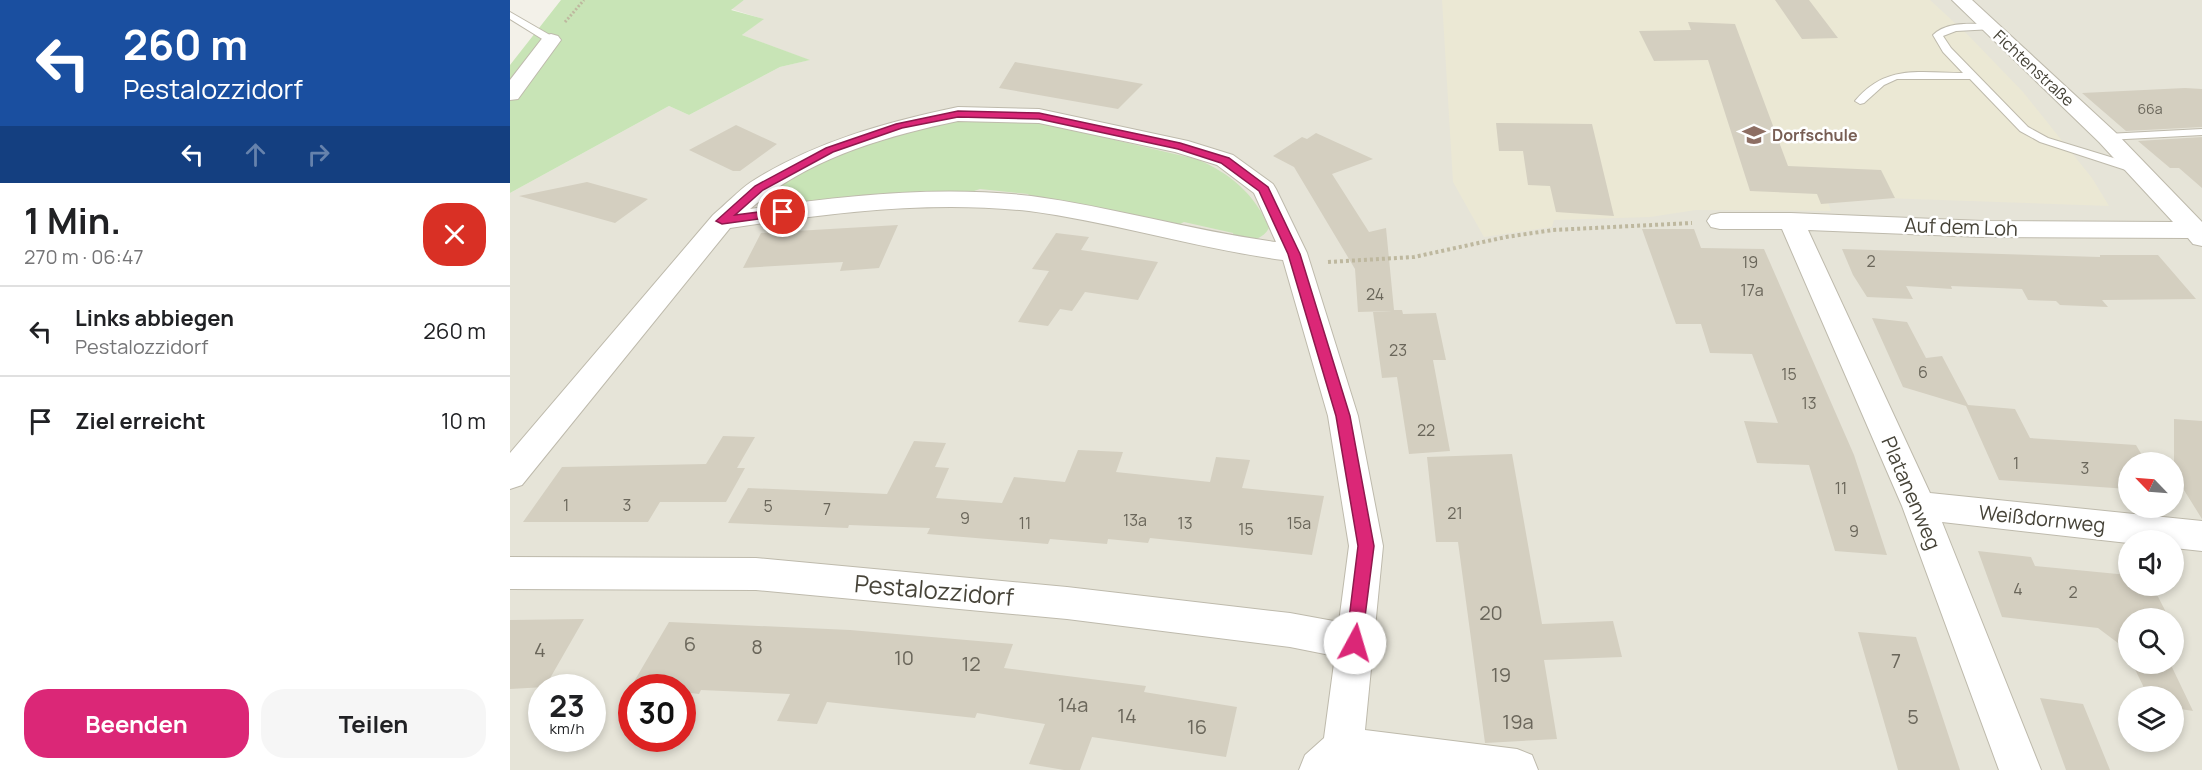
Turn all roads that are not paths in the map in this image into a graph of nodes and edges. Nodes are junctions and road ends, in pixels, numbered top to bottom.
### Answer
1 (1962, 0) edge
2 (510, 15) edge
3 (1990, 27) junction
4 (551, 40) joint
5 (1974, 76) junction
6 (510, 94) edge
7 (1860, 101) dead end
8 (2202, 132) edge
9 (2107, 137) junction
10 (2140, 170) junction
11 (722, 221) junction
12 (1720, 221) road end
13 (1791, 221) junction
14 (2199, 232) edge
15 (1295, 258) junction
16 (510, 476) edge
17 (1919, 506) junction
18 (2202, 536) edge
19 (510, 573) edge
20 (1355, 643) junction
21 (1332, 759) edge
22 (1517, 770) edge
23 (2020, 770) edge

1 - 3 street, Fichtenstraße
2 - 4 lane
3 - 5 lane
3 - 9 street, Fichtenstraße
4 - 6 street
5 - 7 lane
5 - 10 lane
8 - 9 lane
9 - 10 street, Fichtenstraße
10 - 14 street, Fichtenstraße
11 - 15 street
11 - 15 street
11 - 16 street
12 - 13 street, Auf dem Loh
13 - 14 street, Auf dem Loh
13 - 17 street, Platanenweg
15 - 20 street
17 - 18 street, Weißdornweg
17 - 23 street, Platanenweg
19 - 20 street, Pestalozzidorf
20 - 21 street
21 - 22 street

